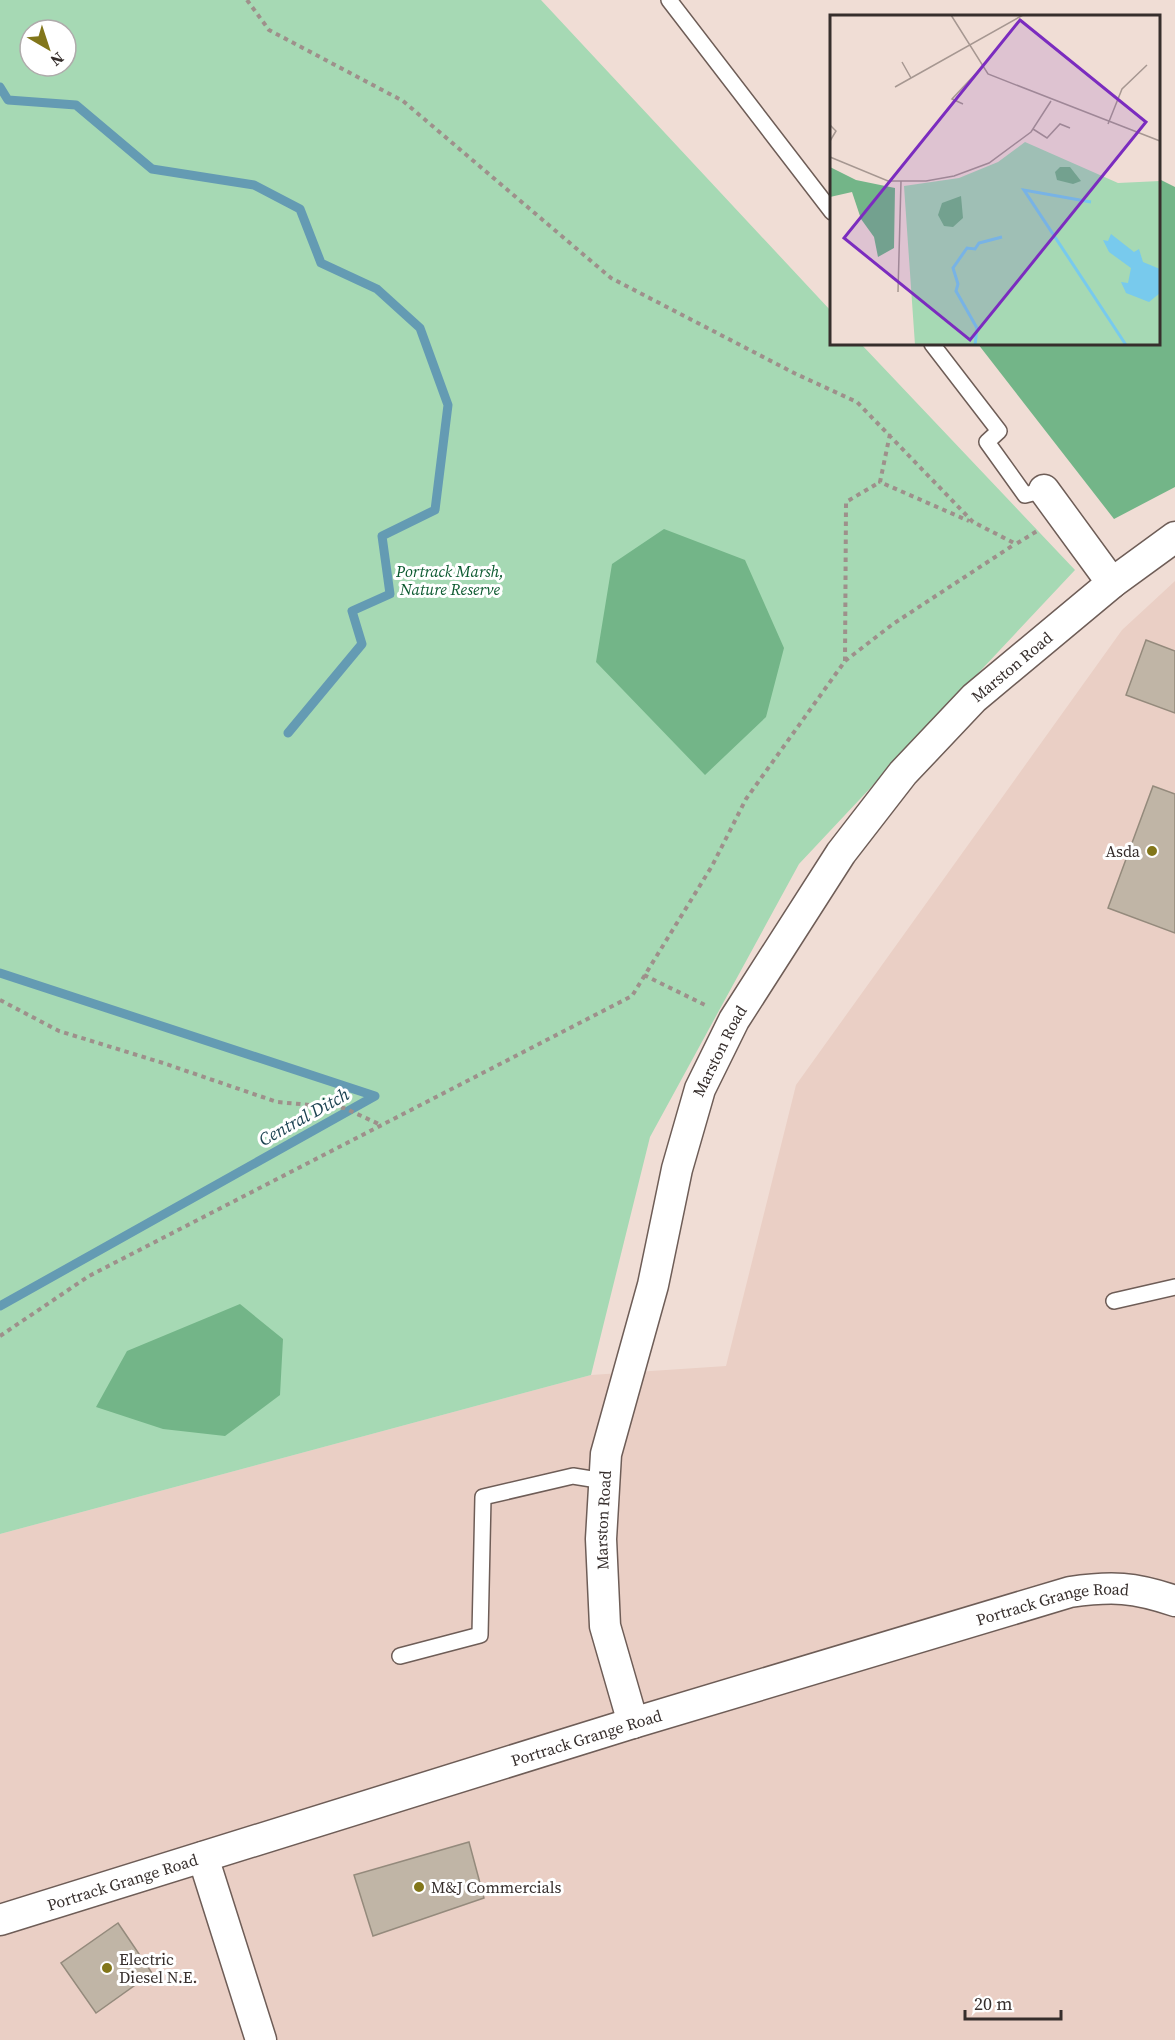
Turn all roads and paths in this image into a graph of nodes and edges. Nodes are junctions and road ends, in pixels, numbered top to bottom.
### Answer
1 (247, 0) edge
2 (669, 0) edge
3 (830, 211) edge
4 (933, 345) edge
5 (890, 434) junction
6 (880, 482) junction
7 (1044, 490) joint
8 (1066, 520) junction
9 (973, 522) junction
10 (1175, 537) edge
11 (1016, 544) junction
12 (1112, 583) junction
13 (845, 661) junction
14 (644, 975) junction
15 (0, 1000) edge
16 (734, 1020) junction
17 (381, 1125) junction
18 (1175, 1287) edge
19 (1114, 1301) dead end
20 (0, 1336) edge
21 (604, 1481) junction
22 (1175, 1601) edge
23 (400, 1656) dead end
24 (633, 1723) junction
25 (203, 1857) junction
26 (0, 1920) edge
27 (261, 2040) edge

1 - 5 path
2 - 3 lane
4 - 7 lane
5 - 6 path
5 - 9 path
6 - 9 path
6 - 13 path
7 - 8 street
8 - 11 path
8 - 12 street
9 - 11 path
10 - 12 street, Marston Road
11 - 13 path
12 - 16 street, Marston Road
13 - 14 path
14 - 16 path
14 - 17 path
15 - 17 path
16 - 21 street, Marston Road
17 - 20 path
18 - 19 lane
21 - 23 lane
21 - 24 street, Marston Road
22 - 24 street, Portrack Grange Road
24 - 25 street, Portrack Grange Road
25 - 26 street, Portrack Grange Road
25 - 27 street

